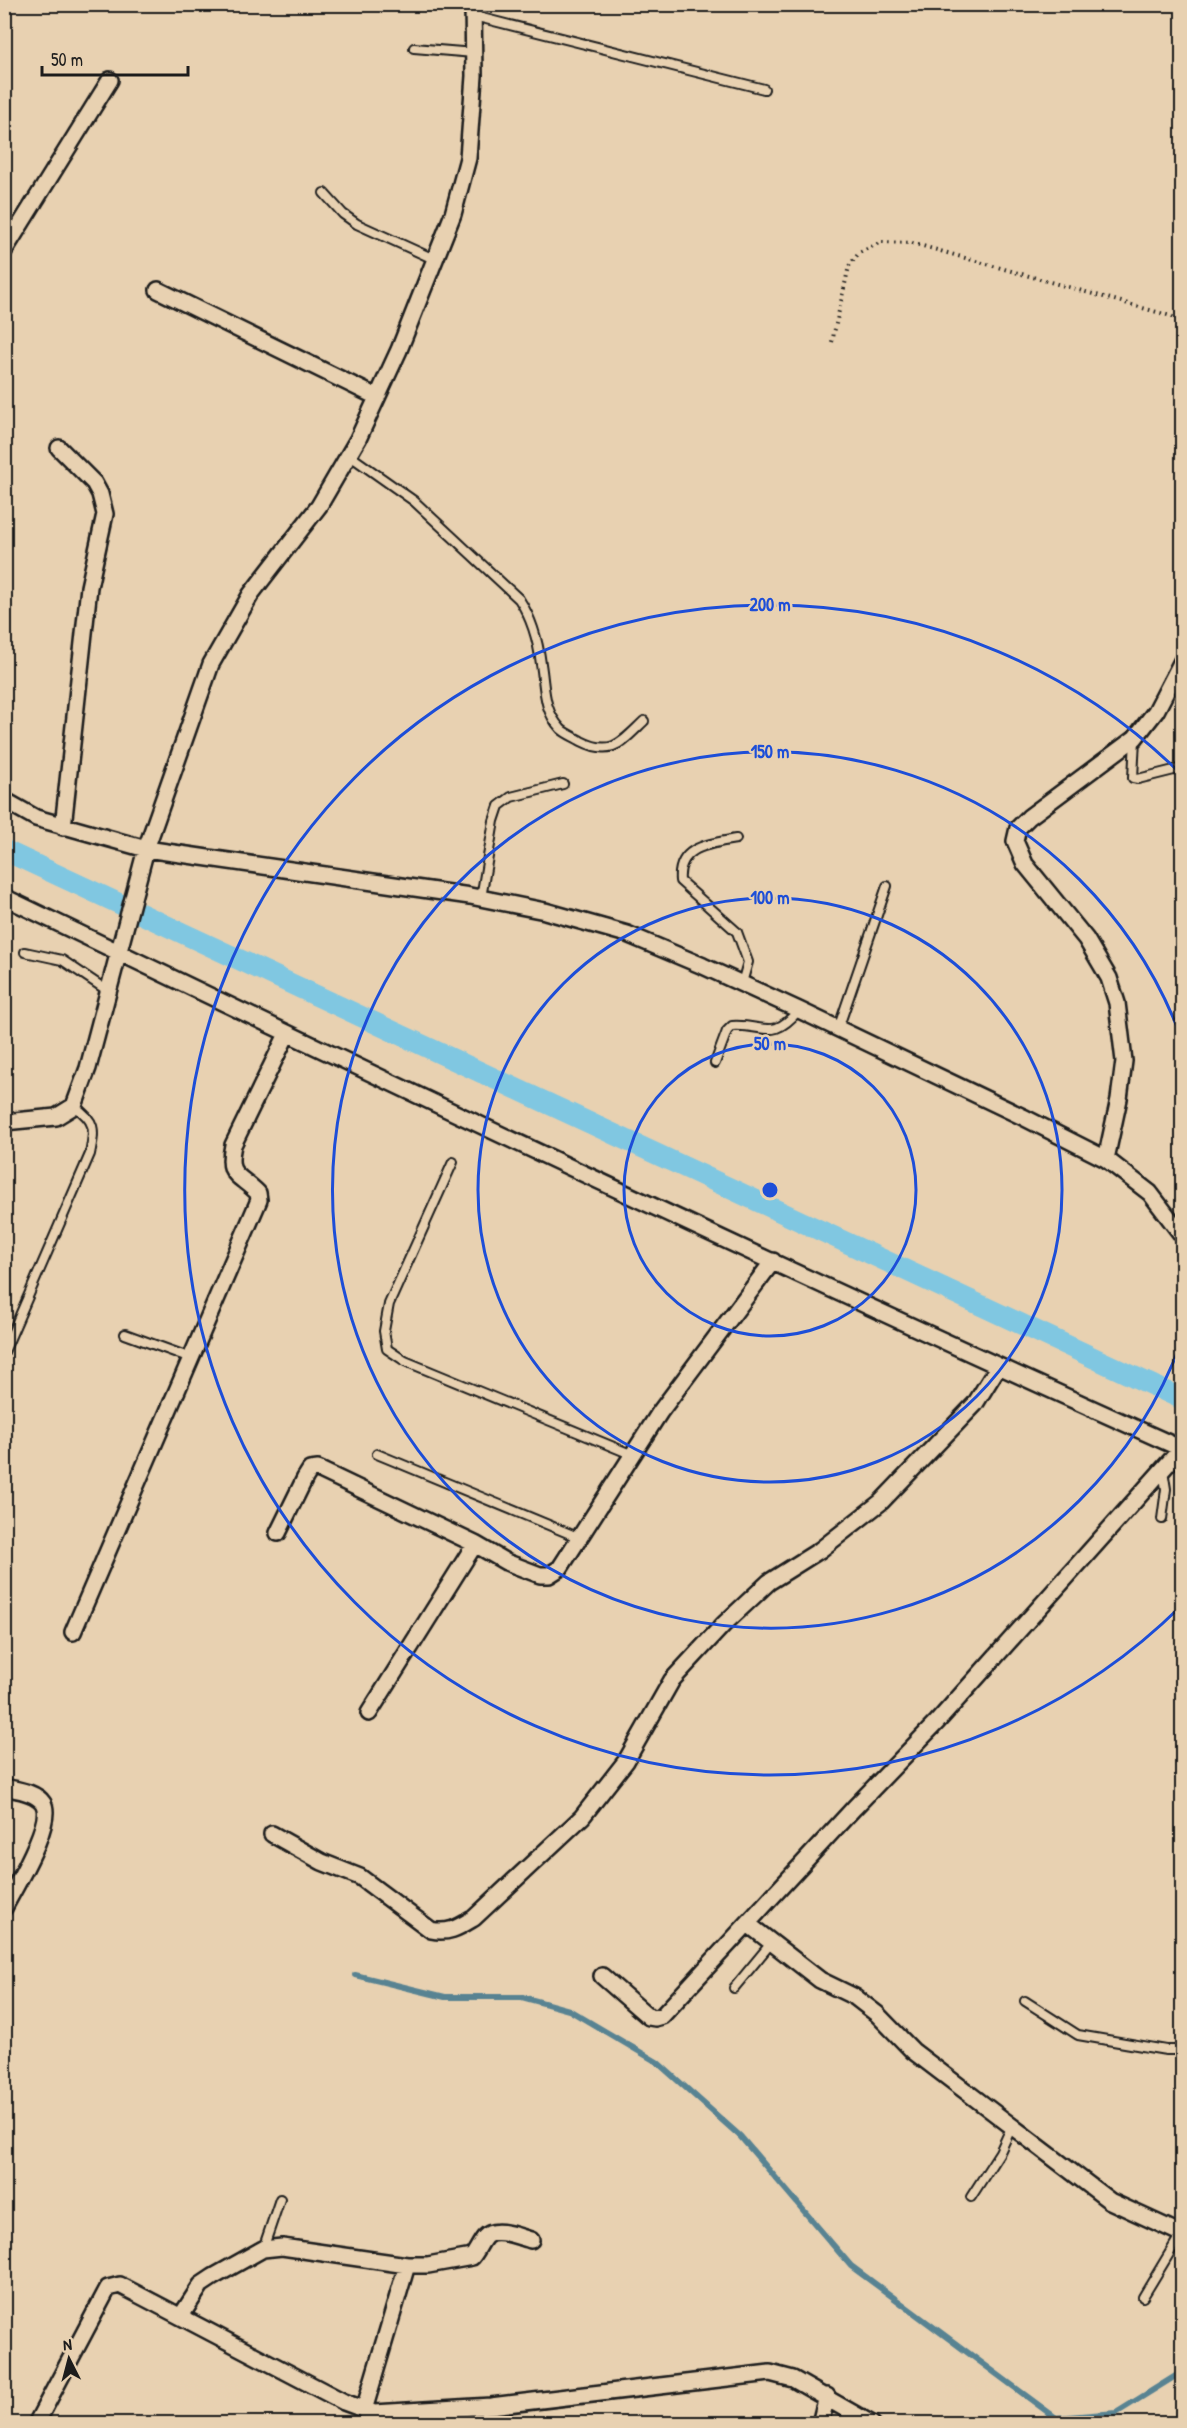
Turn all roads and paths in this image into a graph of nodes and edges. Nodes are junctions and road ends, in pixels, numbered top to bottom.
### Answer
1 (473, 10) edge
2 (414, 48) dead end
3 (474, 53) junction
4 (110, 80) dead end
5 (764, 89) dead end
6 (324, 192) dead end
7 (10, 232) edge
8 (4, 251) edge
9 (436, 260) junction
10 (158, 290) dead end
11 (1182, 322) edge
12 (832, 342) dead end
13 (377, 397) junction
14 (59, 448) dead end
15 (349, 455) junction
16 (1182, 661) edge
17 (644, 721) dead end
18 (1135, 738) junction
19 (1182, 768) edge
20 (563, 784) dead end
21 (4, 800) edge
22 (63, 827) junction
23 (736, 839) dead end
24 (146, 849) junction
25 (887, 886) dead end
26 (4, 897) edge
27 (481, 898) junction
28 (25, 952) dead end
29 (118, 952) junction
30 (742, 983) junction
31 (108, 991) junction
32 (799, 1010) junction
33 (838, 1029) junction
34 (287, 1034) junction
35 (715, 1063) dead end
36 (74, 1106) junction
37 (4, 1122) edge
38 (1106, 1159) junction
39 (453, 1162) dead end
40 (1182, 1235) edge
41 (773, 1262) junction
42 (125, 1334) dead end
43 (4, 1352) edge
44 (191, 1358) junction
45 (998, 1366) junction
46 (1182, 1449) edge
47 (377, 1454) dead end
48 (633, 1455) junction
49 (1163, 1469) junction
50 (1162, 1519) dead end
51 (278, 1533) dead end
52 (580, 1538) junction
53 (475, 1544) junction
54 (73, 1632) dead end
55 (369, 1713) dead end
56 (4, 1786) edge
57 (272, 1834) dead end
58 (4, 1908) edge
59 (748, 1924) junction
60 (772, 1942) junction
61 (602, 1976) dead end
62 (734, 1988) dead end
63 (1025, 2001) dead end
64 (1182, 2050) edge
65 (1012, 2126) junction
66 (971, 2197) dead end
67 (280, 2199) dead end
68 (1182, 2234) edge
69 (531, 2240) dead end
70 (263, 2249) junction
71 (407, 2265) junction
72 (1143, 2297) dead end
73 (181, 2316) junction
74 (827, 2396) junction
75 (370, 2415) edge
76 (36, 2424) edge
77 (820, 2424) edge
78 (872, 2424) edge

1 - 3 street
1 - 5 lane
2 - 3 lane
3 - 9 street
4 - 7 street
6 - 9 lane
7 - 8 street
9 - 13 street
10 - 13 street
11 - 12 path
13 - 15 street
14 - 22 street
15 - 17 lane
15 - 24 street
16 - 18 street
18 - 19 lane
18 - 38 street
20 - 27 lane
21 - 22 street
22 - 24 street
23 - 30 lane
24 - 27 street
24 - 29 street
25 - 33 lane
26 - 29 street
27 - 30 street
28 - 31 lane
29 - 31 street
29 - 34 street
30 - 32 street
31 - 36 street
32 - 33 street
32 - 35 lane
33 - 38 street
34 - 41 street
34 - 44 street
36 - 37 street
36 - 43 lane
38 - 40 street
39 - 48 lane
41 - 45 street
41 - 48 street
42 - 44 lane
44 - 54 street
45 - 46 street
45 - 57 street
46 - 49 street
47 - 52 lane
48 - 52 street
49 - 50 lane
49 - 59 street
51 - 53 street
52 - 53 street
53 - 55 street
56 - 58 street
59 - 60 street
59 - 61 street
60 - 62 lane
60 - 65 street
63 - 64 lane
65 - 66 lane
65 - 68 street
67 - 70 lane
68 - 72 lane
69 - 71 street
70 - 71 street
70 - 73 street
71 - 75 street
73 - 75 street
73 - 76 street
74 - 75 street
74 - 77 street
74 - 78 street

